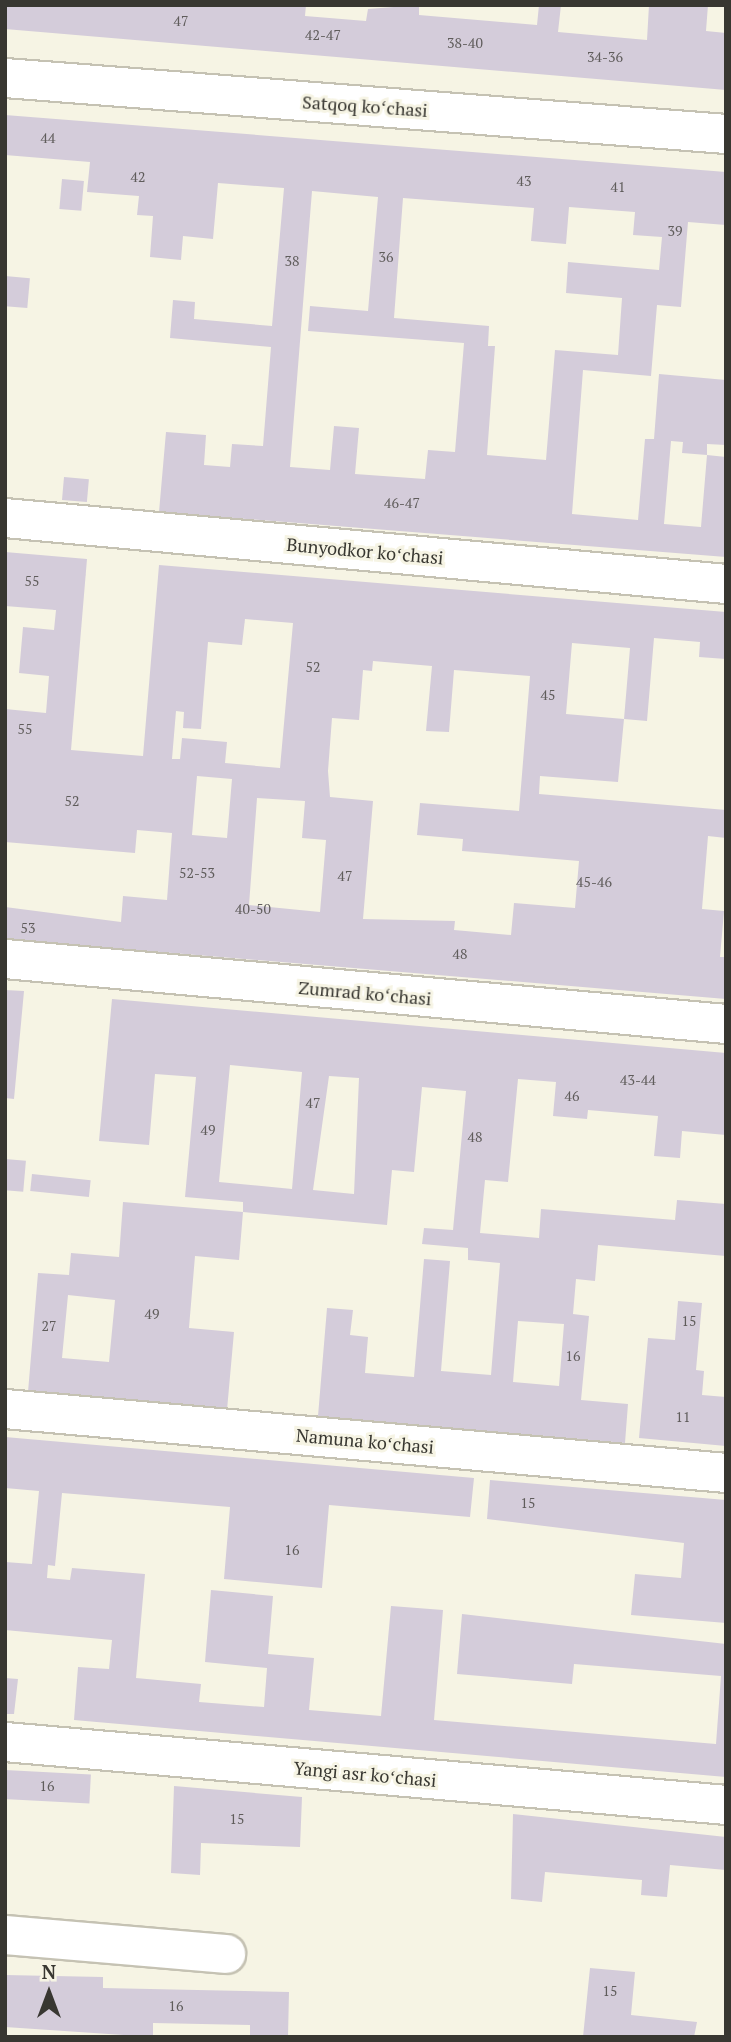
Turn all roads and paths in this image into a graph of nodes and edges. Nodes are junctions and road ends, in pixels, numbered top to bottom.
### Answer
1 (5, 78) edge
2 (726, 134) edge
3 (5, 519) edge
4 (726, 584) edge
5 (5, 959) edge
6 (726, 1024) edge
7 (5, 1409) edge
8 (726, 1473) edge
9 (5, 1742) edge
10 (726, 1805) edge
11 (5, 1935) edge
12 (226, 1954) dead end

1 - 2 street, Satqoq koʻchasi
3 - 4 street, Bunyodkor koʻchasi
5 - 6 street, Zumrad koʻchasi
7 - 8 street, Namuna koʻchasi
9 - 10 street, Yangi asr koʻchasi
11 - 12 street

